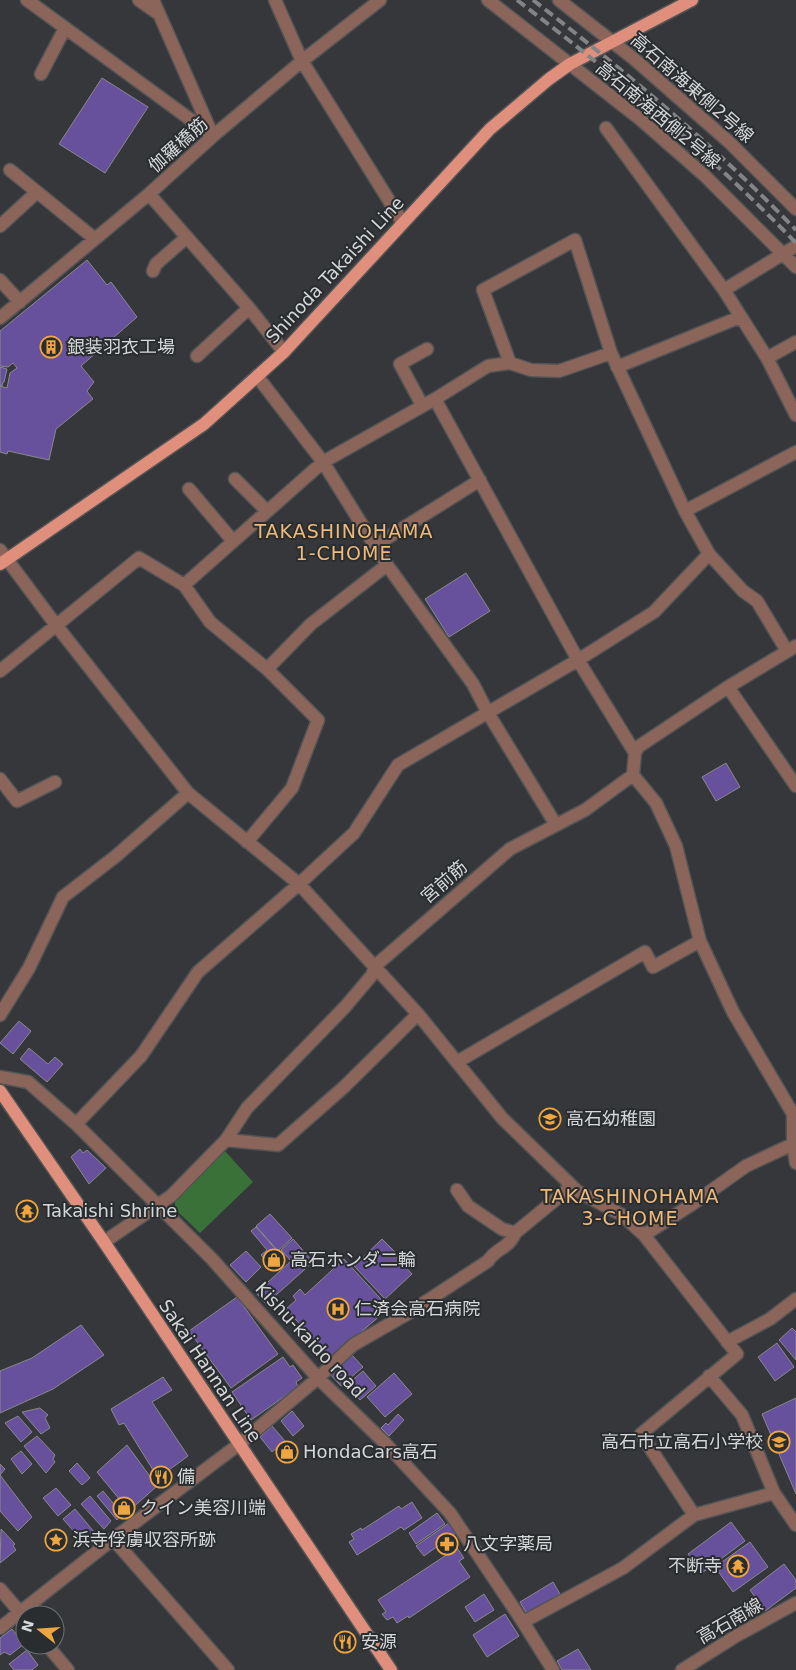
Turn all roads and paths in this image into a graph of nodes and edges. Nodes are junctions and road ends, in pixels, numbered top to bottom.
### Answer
1 (27, 0) edge
2 (139, 0) edge
3 (153, 0) edge
4 (275, 0) edge
5 (380, 0) edge
6 (488, 0) edge
7 (559, 0) edge
8 (692, 0) edge
9 (159, 15) junction
10 (66, 28) junction
11 (613, 42) junction
12 (302, 61) junction
13 (570, 64) junction
14 (41, 74) dead end
15 (606, 128) dead end
16 (214, 136) junction
17 (10, 170) dead end
18 (37, 192) junction
19 (148, 194) junction
20 (796, 209) edge
21 (403, 224) junction
22 (0, 226) edge
23 (187, 237) junction
24 (95, 239) junction
25 (796, 246) edge
26 (783, 254) junction
27 (796, 267) edge
28 (153, 271) dead end
29 (0, 280) edge
30 (724, 290) junction
31 (20, 302) junction
32 (249, 308) junction
33 (740, 317) junction
34 (0, 318) edge
35 (796, 342) edge
36 (427, 349) dead end
37 (284, 352) junction
38 (611, 352) junction
39 (197, 356) dead end
40 (767, 358) junction
41 (510, 363) junction
42 (617, 367) junction
43 (258, 376) junction
44 (434, 400) junction
45 (422, 406) junction
46 (796, 415) edge
47 (796, 452) edge
48 (324, 462) junction
49 (235, 479) dead end
50 (480, 480) junction
51 (189, 489) dead end
52 (267, 511) junction
53 (685, 511) junction
54 (233, 541) junction
55 (376, 545) junction
56 (709, 554) junction
57 (2, 558) edge
58 (387, 564) junction
59 (184, 585) junction
60 (56, 625) junction
61 (791, 648) edge
62 (578, 660) junction
63 (267, 669) junction
64 (0, 671) edge
65 (728, 687) junction
66 (488, 713) junction
67 (635, 753) junction
68 (633, 775) junction
69 (0, 779) edge
70 (55, 782) dead end
71 (796, 786) edge
72 (188, 793) junction
73 (556, 826) junction
74 (247, 842) junction
75 (299, 884) junction
76 (700, 941) junction
77 (375, 966) junction
78 (418, 1014) junction
79 (0, 1015) edge
80 (457, 1062) junction
81 (0, 1077) edge
82 (0, 1091) edge
83 (76, 1124) junction
84 (226, 1140) junction
85 (794, 1141) edge
86 (796, 1163) edge
87 (572, 1186) junction
88 (457, 1190) dead end
89 (158, 1205) junction
90 (515, 1233) junction
91 (644, 1235) junction
92 (104, 1242) junction
93 (796, 1299) edge
94 (727, 1342) junction
95 (709, 1376) junction
96 (318, 1378) junction
97 (238, 1445) junction
98 (774, 1493) junction
99 (694, 1515) junction
100 (796, 1524) edge
101 (113, 1539) junction
102 (0, 1589) edge
103 (796, 1603) edge
104 (34, 1605) edge
105 (15, 1607) edge
106 (15, 1619) edge
107 (523, 1622) junction
108 (0, 1628) edge
109 (55, 1655) edge
110 (68, 1670) edge
111 (228, 1670) edge
112 (391, 1670) edge
113 (553, 1670) edge
114 (682, 1670) edge

1 - 10 street
2 - 9 street
3 - 9 street
4 - 12 street
5 - 12 street, 伽羅橋筋
6 - 13 street, 高石南海西側2号線
7 - 11 street, 高石南海東側2号線
8 - 11 main road, Shinoda Takaishi Line
9 - 16 street
10 - 14 street
10 - 16 street
11 - 13 main road, Shinoda Takaishi Line
11 - 20 street, 高石南海東側2号線
12 - 16 street, 伽羅橋筋
12 - 21 street
13 - 21 main road, Shinoda Takaishi Line
13 - 26 street, 高石南海西側2号線
15 - 30 street
16 - 19 street, 伽羅橋筋
17 - 18 street
18 - 22 street
18 - 24 street
19 - 23 street
19 - 24 street, 伽羅橋筋
21 - 37 main road, Shinoda Takaishi Line
23 - 28 street
23 - 32 street
24 - 31 street, 伽羅橋筋
25 - 26 street
26 - 27 street, 高石南海西側2号線
26 - 30 street
29 - 31 street
30 - 33 street
31 - 34 street, 伽羅橋筋
32 - 37 street
32 - 39 street
33 - 40 street
33 - 42 street
35 - 40 street
36 - 45 street
37 - 43 main road, Shinoda Takaishi Line
38 - 41 street
38 - 41 street
38 - 42 street
40 - 46 street
41 - 44 street
42 - 53 street
43 - 48 street
43 - 57 main road, Shinoda Takaishi Line
44 - 45 street
44 - 50 street
45 - 48 street
47 - 53 street
48 - 52 street
48 - 55 street
49 - 52 street
50 - 55 street
50 - 62 street
51 - 54 street
52 - 54 street
53 - 56 street
54 - 59 street
55 - 58 street
56 - 61 street
56 - 62 street
57 - 60 street
58 - 63 street
58 - 66 street
59 - 60 street
59 - 63 street
60 - 64 street
60 - 72 street
61 - 65 street
62 - 66 street
62 - 67 street
63 - 74 street
65 - 67 street
65 - 71 street
66 - 73 street
66 - 75 street
67 - 68 street
68 - 73 street, 宮前筋
68 - 76 street
69 - 70 street
72 - 74 street
72 - 79 street
73 - 77 street, 宮前筋
74 - 75 street
75 - 77 street
75 - 83 street
76 - 80 street
76 - 85 street
77 - 78 street
77 - 84 street, 宮前筋
78 - 80 street
78 - 84 street
80 - 87 street
81 - 83 street, Kishu-kaido road
82 - 92 main road, Sakai Hannan Line
83 - 89 street, Kishu-kaido road
84 - 89 street, 宮前筋
85 - 86 street
85 - 91 street
87 - 90 street
87 - 91 street
88 - 90 street
89 - 92 street, 宮前筋
89 - 96 street, Kishu-kaido road
90 - 96 street
91 - 94 street
92 - 97 main road, Sakai Hannan Line
93 - 94 street
94 - 95 street
95 - 98 street
95 - 99 street
96 - 97 street
96 - 107 street, Kishu-kaido road
97 - 101 street
97 - 112 main road, Sakai Hannan Line
98 - 99 street
98 - 100 street
99 - 107 street
101 - 104 street
101 - 111 street
102 - 105 street
103 - 114 street, 高石南線
106 - 108 street
107 - 113 street, Kishu-kaido road
109 - 110 street

